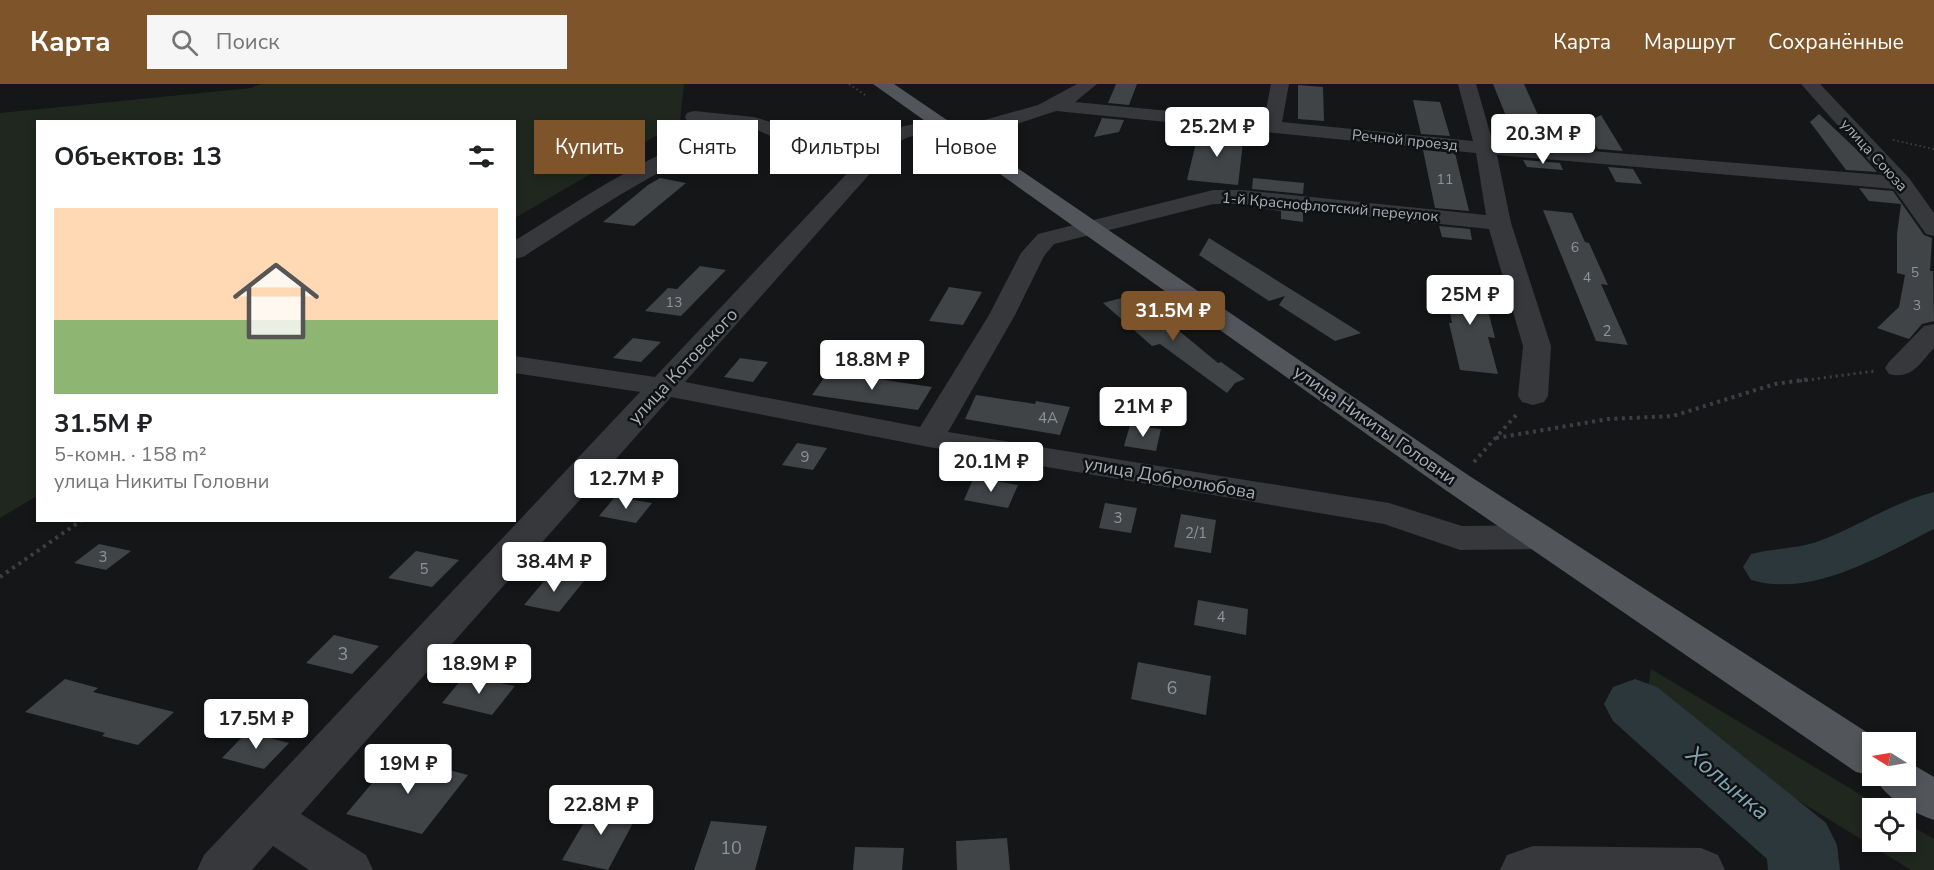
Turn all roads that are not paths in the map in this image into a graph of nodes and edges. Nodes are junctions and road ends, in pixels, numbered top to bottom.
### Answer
1 (882, 84) edge
2 (1280, 84) edge
3 (1467, 84) edge
4 (1810, 84) edge
5 (1085, 85) edge
6 (1054, 105) junction
7 (694, 117) dead end
8 (738, 120) edge
9 (936, 120) edge
10 (1009, 120) edge
11 (1272, 127) junction
12 (1485, 148) junction
13 (657, 164) edge
14 (859, 174) edge
15 (1014, 174) edge
16 (1901, 183) junction
17 (1499, 223) junction
18 (1093, 228) junction
19 (1934, 229) edge
20 (516, 251) edge
21 (1934, 332) edge
22 (516, 364) edge
23 (1899, 368) road end
24 (663, 387) junction
25 (1533, 396) road end
26 (929, 438) junction
27 (1540, 537) junction
28 (1862, 752) edge
29 (1911, 786) edge
30 (1934, 801) edge
31 (268, 818) junction
32 (221, 870) edge
33 (349, 870) edge
34 (1524, 870) edge
35 (1701, 870) edge

1 - 9 main road, улица Никиты Головни
2 - 11 street
3 - 12 street
4 - 16 street, улица Союза
5 - 6 street, улица Котовского
6 - 10 street, улица Котовского
6 - 11 street, Речной проезд
7 - 8 street
11 - 12 street, Речной проезд
12 - 16 street, Речной проезд
12 - 17 street
13 - 20 street
14 - 24 street, улица Котовского
15 - 18 main road, улица Никиты Головни
16 - 19 street, улица Союза
17 - 18 street, 1-й Краснофлотский переулок
17 - 25 street
18 - 26 street, 1-й Краснофлотский переулок
18 - 27 main road, улица Никиты Головни
21 - 23 street
22 - 24 street, улица Добролюбова
24 - 26 street, улица Добролюбова
24 - 31 street, улица Котовского
26 - 27 street, улица Добролюбова
27 - 28 main road, улица Никиты Головни
29 - 30 main road
31 - 32 street, улица Котовского
31 - 33 street
34 - 35 street

